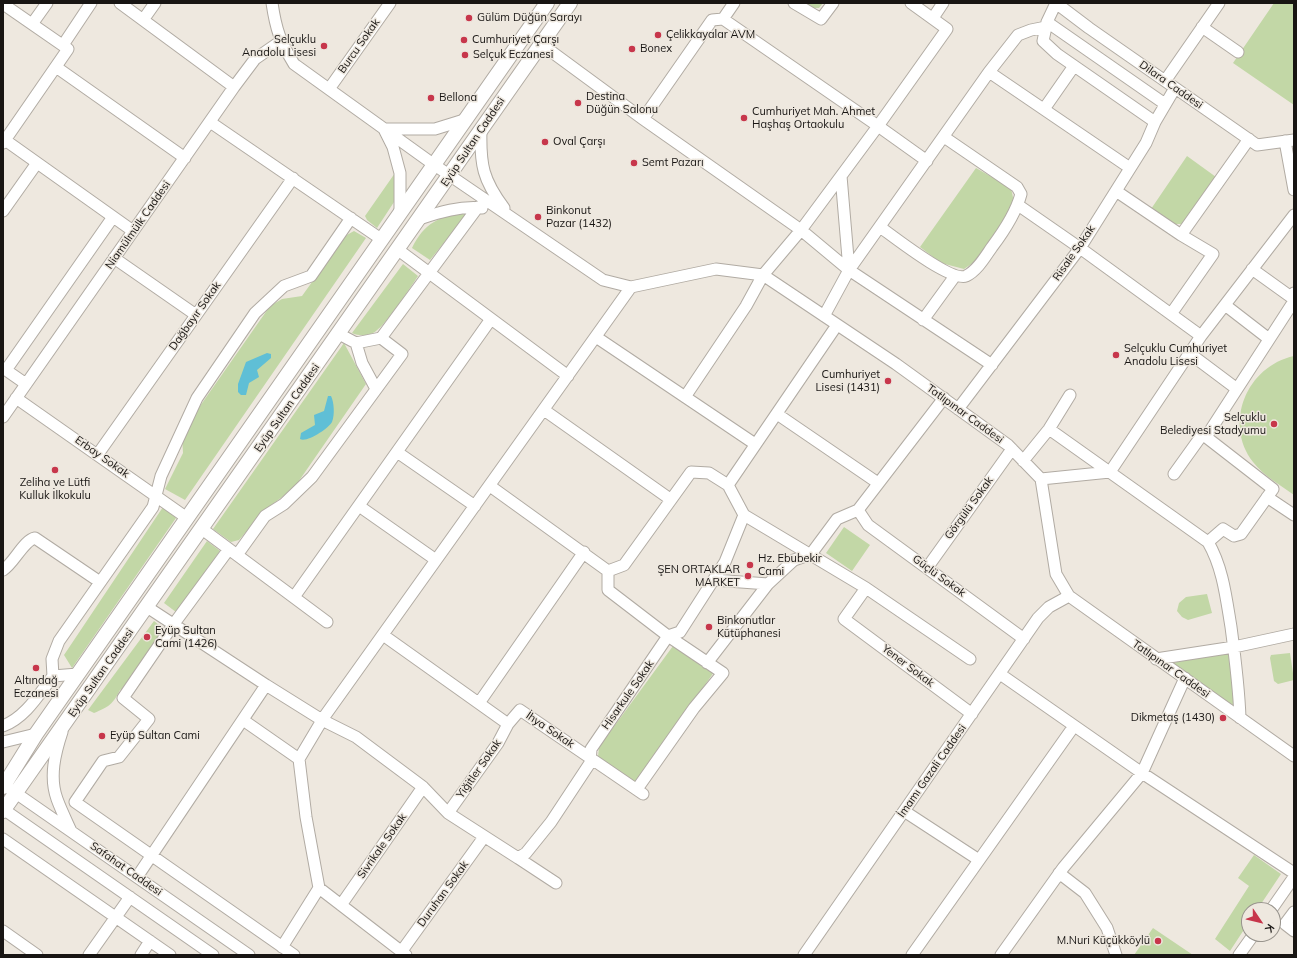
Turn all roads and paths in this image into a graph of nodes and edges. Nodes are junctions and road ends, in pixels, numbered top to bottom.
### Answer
1 (47, 3) edge
2 (92, 3) edge
3 (120, 3) edge
4 (156, 3) edge
5 (272, 3) edge
6 (390, 3) edge
7 (547, 3) edge
8 (570, 3) edge
9 (734, 3) edge
10 (794, 3) edge
11 (833, 3) edge
12 (911, 3) edge
13 (944, 3) edge
14 (1219, 3) edge
15 (3, 4) edge
16 (1060, 4) edge
17 (932, 18) junction
18 (724, 19) junction
19 (143, 20) junction
20 (32, 24) junction
21 (1047, 25) junction
22 (1202, 27) junction
23 (281, 42) junction
24 (541, 44) junction
25 (63, 45) junction
26 (1238, 52) dead end
27 (56, 66) junction
28 (1074, 66) junction
29 (989, 72) junction
30 (1165, 81) junction
31 (234, 88) junction
32 (1175, 88) junction
33 (329, 89) junction
34 (1165, 104) junction
35 (1044, 109) junction
36 (643, 119) junction
37 (464, 120) junction
38 (210, 122) junction
39 (1154, 122) junction
40 (878, 126) junction
41 (384, 129) junction
42 (480, 130) junction
43 (944, 136) junction
44 (1249, 139) junction
45 (4, 141) edge
46 (1289, 141) edge
47 (185, 158) junction
48 (927, 161) junction
49 (37, 163) junction
50 (434, 164) junction
51 (1130, 168) junction
52 (449, 175) junction
53 (841, 176) junction
54 (292, 178) junction
55 (1294, 190) edge
56 (1116, 191) junction
57 (1018, 205) junction
58 (478, 207) junction
59 (3, 211) edge
60 (400, 212) junction
61 (113, 217) junction
62 (510, 217) junction
63 (1293, 217) edge
64 (351, 218) junction
65 (418, 219) junction
66 (880, 227) junction
67 (800, 230) junction
68 (133, 231) junction
69 (1181, 235) junction
70 (382, 239) junction
71 (1080, 248) junction
72 (397, 249) junction
73 (114, 258) junction
74 (849, 270) junction
75 (1252, 270) junction
76 (430, 274) junction
77 (763, 275) junction
78 (956, 276) junction
79 (631, 287) junction
80 (1293, 298) edge
81 (1225, 305) junction
82 (1171, 314) junction
83 (196, 315) junction
84 (824, 316) junction
85 (491, 319) junction
86 (923, 320) junction
87 (838, 325) junction
88 (339, 334) junction
89 (1201, 336) junction
90 (596, 337) junction
91 (381, 338) junction
92 (1269, 339) junction
93 (356, 344) junction
94 (1189, 353) junction
95 (992, 365) junction
96 (4, 369) edge
97 (568, 376) junction
98 (26, 384) junction
99 (1237, 388) junction
100 (376, 389) junction
101 (1070, 395) dead end
102 (685, 397) junction
103 (16, 398) junction
104 (944, 398) junction
105 (958, 409) junction
106 (544, 410) junction
107 (777, 414) junction
108 (3, 417) edge
109 (1048, 429) junction
110 (1206, 437) junction
111 (756, 444) junction
112 (1012, 449) junction
113 (397, 452) junction
114 (98, 454) junction
115 (1023, 461) junction
116 (1110, 472) junction
117 (1174, 474) dead end
118 (1041, 479) junction
119 (878, 484) junction
120 (728, 485) junction
121 (490, 486) junction
122 (157, 497) junction
123 (1267, 497) junction
124 (670, 499) junction
125 (359, 506) junction
126 (475, 506) junction
127 (858, 510) junction
128 (1294, 515) edge
129 (744, 516) junction
130 (187, 518) junction
131 (202, 529) junction
132 (1208, 542) junction
133 (233, 552) junction
134 (584, 552) junction
135 (811, 554) junction
136 (436, 560) junction
137 (927, 568) junction
138 (3, 570) edge
139 (608, 571) junction
140 (714, 580) junction
141 (100, 582) junction
142 (768, 584) junction
143 (866, 588) junction
144 (1068, 596) junction
145 (294, 597) junction
146 (147, 607) junction
147 (327, 622) dead end
148 (173, 625) junction
149 (383, 634) junction
150 (1294, 634) edge
151 (1024, 638) junction
152 (666, 639) junction
153 (1234, 646) junction
154 (1156, 658) junction
155 (970, 659) dead end
156 (707, 663) junction
157 (78, 674) junction
158 (1000, 674) junction
159 (54, 676) junction
160 (1185, 678) junction
161 (266, 685) junction
162 (479, 704) junction
163 (972, 714) junction
164 (1240, 718) junction
165 (243, 720) junction
166 (322, 720) junction
167 (65, 724) junction
168 (508, 724) junction
169 (3, 726) edge
170 (1074, 726) junction
171 (36, 734) junction
172 (3, 742) edge
173 (591, 753) junction
174 (1294, 756) edge
175 (299, 758) junction
176 (1142, 773) junction
177 (3, 785) edge
178 (423, 787) junction
179 (16, 794) junction
180 (3, 810) edge
181 (904, 811) junction
182 (448, 813) junction
183 (71, 831) junction
184 (484, 837) junction
185 (3, 839) edge
186 (151, 856) junction
187 (518, 858) junction
188 (979, 860) junction
189 (1059, 873) junction
190 (1294, 873) edge
191 (137, 877) junction
192 (1294, 877) edge
193 (556, 884) dead end
194 (319, 888) junction
195 (130, 897) junction
196 (1277, 902) edge
197 (340, 905) junction
198 (1294, 912) edge
199 (115, 917) junction
200 (3, 931) edge
201 (1294, 931) edge
202 (150, 941) junction
203 (1248, 942) edge
204 (282, 947) junction
205 (404, 953) edge
206 (37, 955) edge
207 (89, 955) edge
208 (141, 955) edge
209 (170, 955) edge
210 (213, 955) edge
211 (250, 955) edge
212 (294, 955) edge
213 (805, 955) edge
214 (912, 955) edge
215 (1001, 955) edge
216 (1116, 955) edge
217 (1239, 955) edge

1 - 20 street
2 - 25 street
3 - 19 street
4 - 19 street
5 - 23 street
6 - 33 street, Burcu Sokak
7 - 37 main road, Eyüp Sultan Caddesi
8 - 24 main road, Eyüp Sultan Caddesi
9 - 18 street
10 - 11 street
12 - 17 street
13 - 17 street
14 - 22 street
15 - 20 street
16 - 21 street
16 - 30 street, Dilara Caddesi
17 - 40 street
18 - 36 street
18 - 40 street
19 - 31 street
20 - 25 street
21 - 28 street
21 - 29 street
21 - 34 street
22 - 26 street
22 - 30 street
23 - 31 street, Niamülmülk Caddesi
23 - 33 street
24 - 36 street
24 - 42 main road, Eyüp Sultan Caddesi
25 - 27 street
27 - 45 street
27 - 47 street
28 - 35 street
28 - 39 street
29 - 35 street
29 - 43 street
30 - 32 street, Dilara Caddesi
31 - 38 street, Niamülmülk Caddesi
32 - 34 street, Risale Sokak
32 - 44 street, Dilara Caddesi
33 - 41 street
34 - 39 street, Risale Sokak
35 - 51 street
36 - 67 street
37 - 41 street
37 - 50 main road, Eyüp Sultan Caddesi
38 - 47 street, Niamülmülk Caddesi
38 - 54 street
39 - 51 street, Risale Sokak
40 - 48 street
40 - 53 street
41 - 50 street
41 - 60 street
42 - 52 main road, Eyüp Sultan Caddesi
42 - 62 street
43 - 48 street
43 - 57 street
44 - 46 street, Dilara Caddesi
44 - 69 street
45 - 49 street
46 - 55 street
47 - 68 street, Niamülmülk Caddesi
48 - 66 street
49 - 59 street
49 - 61 street
50 - 52 street
50 - 60 main road, Eyüp Sultan Caddesi
51 - 56 street, Risale Sokak
52 - 62 street
52 - 65 main road, Eyüp Sultan Caddesi
53 - 67 street
53 - 74 street
54 - 64 street
54 - 83 street, Dağbayır Sokak
56 - 69 street
56 - 71 street, Risale Sokak
57 - 71 street
57 - 78 street
58 - 62 street
58 - 65 street
58 - 76 street
60 - 70 main road, Eyüp Sultan Caddesi
61 - 68 street
61 - 96 street
62 - 79 street, Tatlıpınar Caddesi
63 - 75 street
64 - 70 street
64 - 122 street
65 - 72 main road, Eyüp Sultan Caddesi
66 - 74 street
66 - 78 street
67 - 74 street
67 - 77 street
68 - 73 street, Niamülmülk Caddesi
69 - 82 street
70 - 130 main road, Eyüp Sultan Caddesi
71 - 82 street
71 - 95 street, Risale Sokak
72 - 76 street
72 - 88 main road, Eyüp Sultan Caddesi
73 - 83 street
73 - 98 street, Niamülmülk Caddesi
74 - 84 street
74 - 86 street
75 - 80 street
75 - 81 street
76 - 85 street
76 - 91 street
77 - 79 street, Tatlıpınar Caddesi
77 - 84 street, Tatlıpınar Caddesi
77 - 102 street
78 - 86 street
79 - 90 street
80 - 92 street
81 - 89 street
81 - 92 street
82 - 89 street
83 - 114 street, Dağbayır Sokak
84 - 87 street, Tatlıpınar Caddesi
85 - 97 street
85 - 113 street
86 - 95 street
87 - 104 street, Tatlıpınar Caddesi
87 - 107 street
88 - 93 street
88 - 131 main road, Eyüp Sultan Caddesi
89 - 94 street
90 - 97 street
90 - 102 street
91 - 93 street
91 - 100 street
92 - 99 street
93 - 100 street
94 - 99 street
94 - 116 street
95 - 105 street, Risale Sokak
96 - 98 street
97 - 106 street
98 - 103 street, Niamülmülk Caddesi
99 - 110 street
100 - 133 street
101 - 109 street
102 - 111 street
103 - 108 street, Niamülmülk Caddesi
103 - 114 street, Erbay Sokak
104 - 105 street, Tatlıpınar Caddesi
104 - 119 street
105 - 112 street, Tatlıpınar Caddesi
106 - 121 street
106 - 124 street
107 - 111 street
107 - 119 street
109 - 115 street
109 - 116 street
110 - 117 street
110 - 123 street
111 - 120 street
112 - 115 street, Tatlıpınar Caddesi
112 - 137 street, Görgülü Sokak
113 - 125 street
113 - 126 street
114 - 122 street, Erbay Sokak
115 - 118 street, Tatlıpınar Caddesi
116 - 118 street
116 - 132 street
118 - 144 street, Tatlıpınar Caddesi
119 - 127 street
120 - 124 street
120 - 129 street
121 - 126 street
121 - 134 street
122 - 130 street, Erbay Sokak
122 - 141 street
123 - 128 street
123 - 132 street
124 - 139 street
125 - 136 street
125 - 145 street
126 - 136 street
127 - 135 street
127 - 137 street, Güçlü Sokak
129 - 135 street
129 - 140 street
130 - 157 main road, Eyüp Sultan Caddesi
131 - 133 street
131 - 146 main road, Eyüp Sultan Caddesi
132 - 153 street
133 - 145 street
133 - 148 street
134 - 139 street
134 - 162 street
135 - 142 street
135 - 143 street
136 - 149 street
137 - 151 street, Güçlü Sokak
138 - 141 street
139 - 152 street
140 - 142 street
140 - 152 street
141 - 159 street
142 - 156 street
143 - 155 street
143 - 163 street, Yener Sokak
144 - 151 street, İmamı Gazali Caddesi
144 - 154 street, Tatlıpınar Caddesi
145 - 147 street
146 - 148 street
146 - 167 main road, Eyüp Sultan Caddesi
148 - 161 street
148 - 186 street
149 - 162 street, İhya Sokak
149 - 166 street
150 - 153 street
151 - 158 street, İmamı Gazali Caddesi
152 - 156 street
152 - 173 street, Hisarkule Sokak
153 - 154 street
153 - 164 street
154 - 160 street, Tatlıpınar Caddesi
156 - 173 street, İhya Sokak
157 - 159 street
157 - 171 main road, Eyüp Sultan Caddesi
158 - 163 street, İmamı Gazali Caddesi
158 - 170 street
159 - 169 street
160 - 164 street, Tatlıpınar Caddesi
160 - 176 street
161 - 165 street
161 - 166 street
162 - 168 street, İhya Sokak
163 - 181 street, İmamı Gazali Caddesi
164 - 174 street, Tatlıpınar Caddesi
165 - 175 street
165 - 186 street
166 - 175 street
166 - 178 street
167 - 179 main road, Eyüp Sultan Caddesi
167 - 183 street
168 - 173 street, İhya Sokak
168 - 182 street, Yiğitler Sokak
170 - 176 street
170 - 188 street
171 - 172 street
171 - 177 main road, Eyüp Sultan Caddesi
173 - 187 street, Hisarkule Sokak
175 - 194 street
176 - 189 street
176 - 190 street
177 - 179 street, Safahat Caddesi
178 - 182 street
178 - 197 street, Sivrikale Sokak
179 - 180 main road, Eyüp Sultan Caddesi
179 - 183 street, Safahat Caddesi
180 - 195 street, Safahat Caddesi
181 - 188 street
181 - 213 street, İmamı Gazali Caddesi
182 - 184 street
183 - 191 street, Safahat Caddesi
184 - 187 street
184 - 205 street, Duruhan Sokak
185 - 199 street
186 - 191 street
186 - 204 street
187 - 193 street
188 - 214 street
189 - 215 street
189 - 216 street
191 - 211 street, Safahat Caddesi
192 - 196 street
194 - 197 street
194 - 204 street
195 - 199 street
195 - 210 street, Safahat Caddesi
197 - 205 street
198 - 201 street
199 - 202 street
199 - 207 street
200 - 206 street
202 - 208 street
202 - 209 street
203 - 217 street
204 - 212 street

